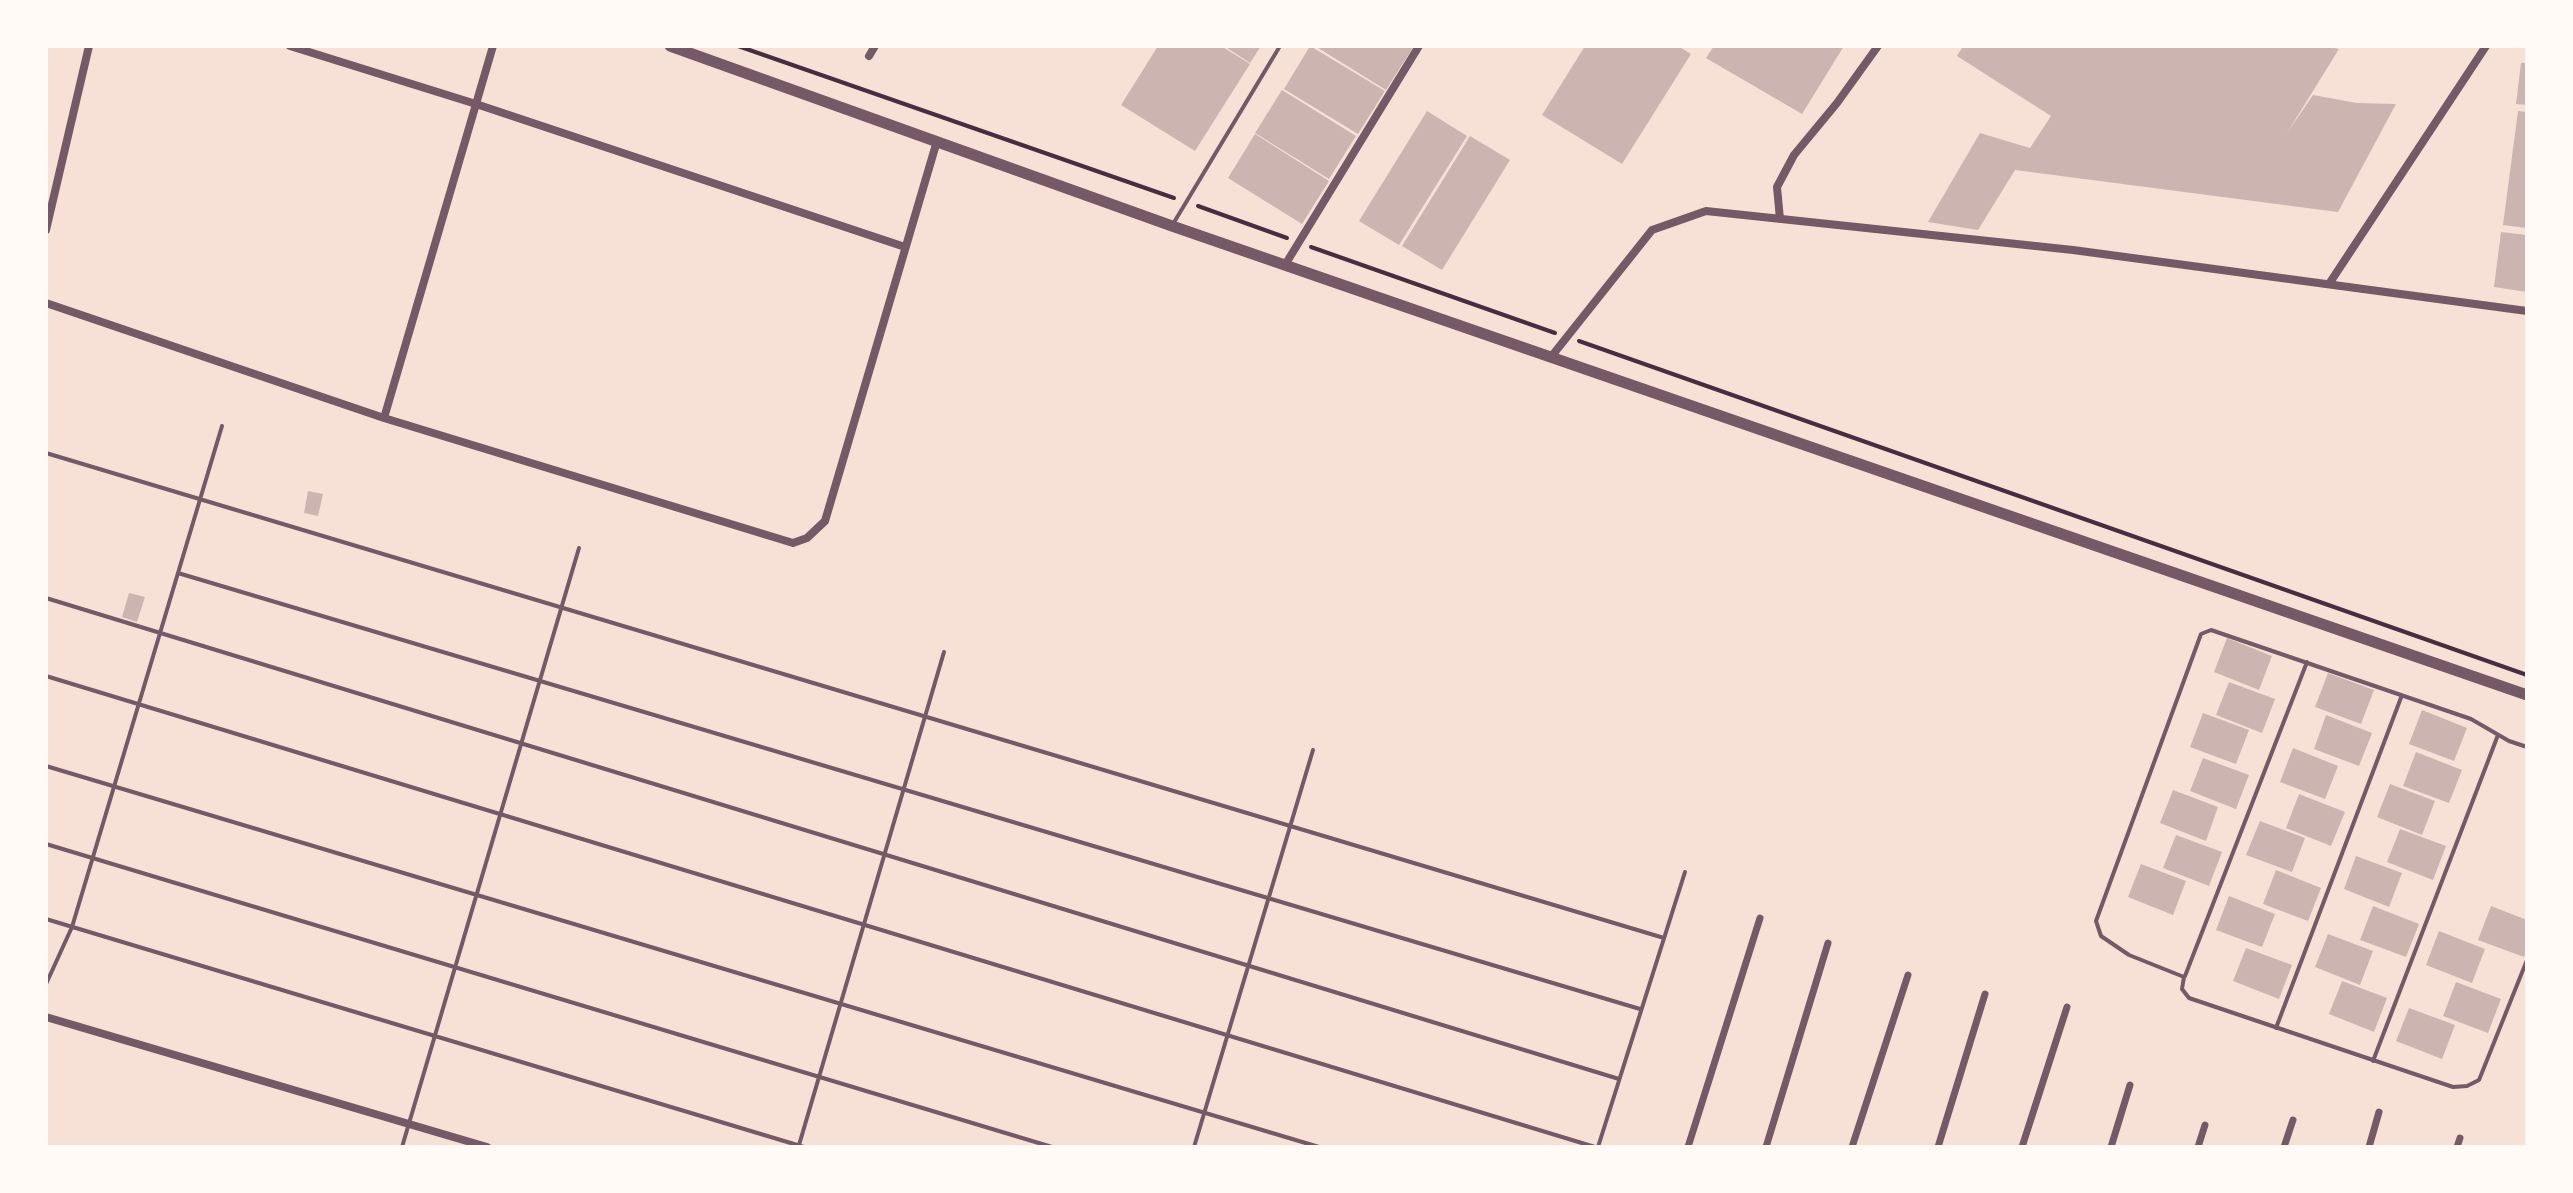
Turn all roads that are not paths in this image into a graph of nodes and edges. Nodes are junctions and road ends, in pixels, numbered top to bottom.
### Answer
1 (89, 46) edge
2 (290, 46) edge
3 (493, 46) edge
4 (670, 46) edge
5 (875, 46) edge
6 (1280, 46) edge
7 (1419, 46) edge
8 (1878, 46) edge
9 (2486, 46) edge
10 (869, 56) dead end
11 (476, 104) junction
12 (937, 141) junction
13 (1780, 219) junction
14 (1172, 226) junction
15 (46, 230) edge
16 (905, 247) junction
17 (1285, 265) junction
18 (2329, 284) junction
19 (46, 303) edge
20 (2527, 311) edge
21 (1551, 357) junction
22 (384, 418) junction
23 (222, 426) dead end
24 (46, 453) edge
25 (200, 500) junction
26 (579, 548) dead end
27 (178, 573) junction
28 (46, 598) edge
29 (562, 608) junction
30 (160, 632) junction
31 (944, 652) dead end
32 (2307, 662) junction
33 (46, 676) edge
34 (540, 681) junction
35 (2402, 695) junction
36 (2527, 695) edge
37 (139, 704) junction
38 (926, 717) junction
39 (2498, 735) junction
40 (522, 743) junction
41 (2527, 747) edge
42 (1313, 750) dead end
43 (46, 766) edge
44 (114, 787) junction
45 (905, 790) junction
46 (501, 814) junction
47 (1290, 826) junction
48 (46, 844) edge
49 (885, 855) junction
50 (92, 858) junction
51 (1685, 872) dead end
52 (477, 895) junction
53 (1269, 898) junction
54 (1760, 918) dead end
55 (46, 919) edge
56 (864, 925) junction
57 (72, 927) junction
58 (1664, 938) junction
59 (1828, 943) dead end
60 (2527, 960) edge
61 (1248, 966) junction
62 (456, 968) junction
63 (1908, 975) dead end
64 (2184, 977) junction
65 (46, 984) edge
66 (1985, 994) dead end
67 (841, 1004) junction
68 (2067, 1007) dead end
69 (1640, 1009) junction
70 (46, 1017) edge
71 (2276, 1028) junction
72 (1228, 1035) junction
73 (435, 1036) junction
74 (2373, 1061) junction
75 (819, 1077) junction
76 (1619, 1079) junction
77 (2130, 1085) dead end
78 (2379, 1112) dead end
79 (1205, 1113) junction
80 (2293, 1120) dead end
81 (410, 1124) junction
82 (2205, 1125) dead end
83 (2460, 1138) dead end
84 (402, 1147) edge
85 (487, 1147) edge
86 (800, 1147) edge
87 (1052, 1147) edge
88 (1194, 1147) edge
89 (1319, 1147) edge
90 (1596, 1147) edge
91 (1688, 1147) edge
92 (1766, 1147) edge
93 (1852, 1147) edge
94 (1938, 1147) edge
95 (2022, 1147) edge
96 (2111, 1147) edge
97 (2198, 1147) edge
98 (2284, 1147) edge
99 (2369, 1147) edge
100 (2457, 1147) edge

1 - 15 street
2 - 11 street
3 - 11 street
4 - 12 street
5 - 10 street
6 - 14 lane
7 - 17 street
8 - 13 street
9 - 18 street
11 - 16 street
11 - 22 street
12 - 14 street
12 - 16 street
13 - 18 street
13 - 21 street
14 - 17 street
16 - 22 street
17 - 21 street
18 - 20 street
19 - 22 street
21 - 36 street
23 - 25 lane
24 - 25 lane
25 - 27 lane
25 - 29 lane
26 - 29 lane
27 - 30 lane
27 - 34 lane
28 - 30 lane
29 - 34 lane
29 - 38 lane
30 - 37 lane
30 - 40 lane
31 - 38 lane
32 - 35 lane
32 - 64 lane
32 - 64 lane
33 - 37 lane
34 - 40 lane
34 - 45 lane
35 - 39 lane
35 - 71 lane
37 - 44 lane
37 - 46 lane
38 - 45 lane
38 - 47 lane
39 - 41 lane
39 - 74 lane
40 - 46 lane
40 - 49 lane
42 - 47 lane
43 - 44 lane
44 - 50 lane
44 - 52 lane
45 - 49 lane
45 - 53 lane
46 - 52 lane
46 - 56 lane
47 - 53 lane
47 - 58 lane
48 - 50 lane
49 - 56 lane
49 - 61 lane
50 - 57 lane
50 - 62 lane
51 - 58 lane
52 - 62 lane
52 - 67 lane
53 - 61 lane
53 - 69 lane
54 - 91 street
55 - 57 lane
56 - 67 lane
56 - 72 lane
57 - 65 lane
57 - 73 lane
58 - 69 lane
59 - 92 street
60 - 74 lane
61 - 72 lane
61 - 76 lane
62 - 73 lane
62 - 75 lane
63 - 93 street
64 - 71 lane
66 - 94 street
67 - 75 lane
67 - 79 lane
68 - 95 street
69 - 76 lane
70 - 81 street
71 - 74 lane
72 - 79 lane
72 - 90 lane
73 - 81 lane
73 - 86 lane
75 - 86 lane
75 - 87 lane
76 - 90 lane
77 - 96 street
78 - 99 street
79 - 88 lane
79 - 89 lane
80 - 98 street
81 - 84 lane
81 - 85 street
82 - 97 street
83 - 100 street

